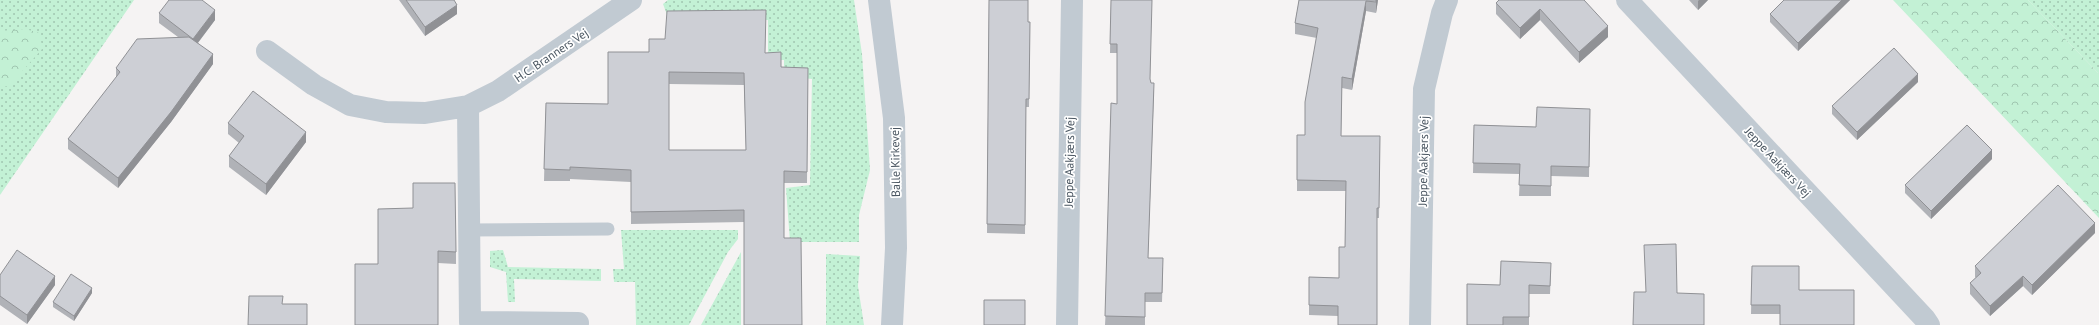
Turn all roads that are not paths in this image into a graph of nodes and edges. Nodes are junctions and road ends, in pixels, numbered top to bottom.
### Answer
1 (631, 0) edge
2 (880, 0) edge
3 (1072, 0) edge
4 (1447, 0) edge
5 (1627, 0) edge
6 (268, 51) dead end
7 (468, 106) junction
8 (608, 229) dead end
9 (469, 230) junction
10 (578, 323) dead end
11 (892, 325) edge
12 (1067, 325) edge
13 (1420, 325) edge
14 (1928, 325) edge

1 - 7 street, H.C. Branners Vej
2 - 11 street, Balle Kirkevej
3 - 12 street, Jeppe Aakjærs Vej
4 - 13 street, Jeppe Aakjærs Vej
5 - 14 street, Jeppe Aakjærs Vej
6 - 7 street, H.C. Branners Vej
7 - 9 street
8 - 9 lane
9 - 10 street

